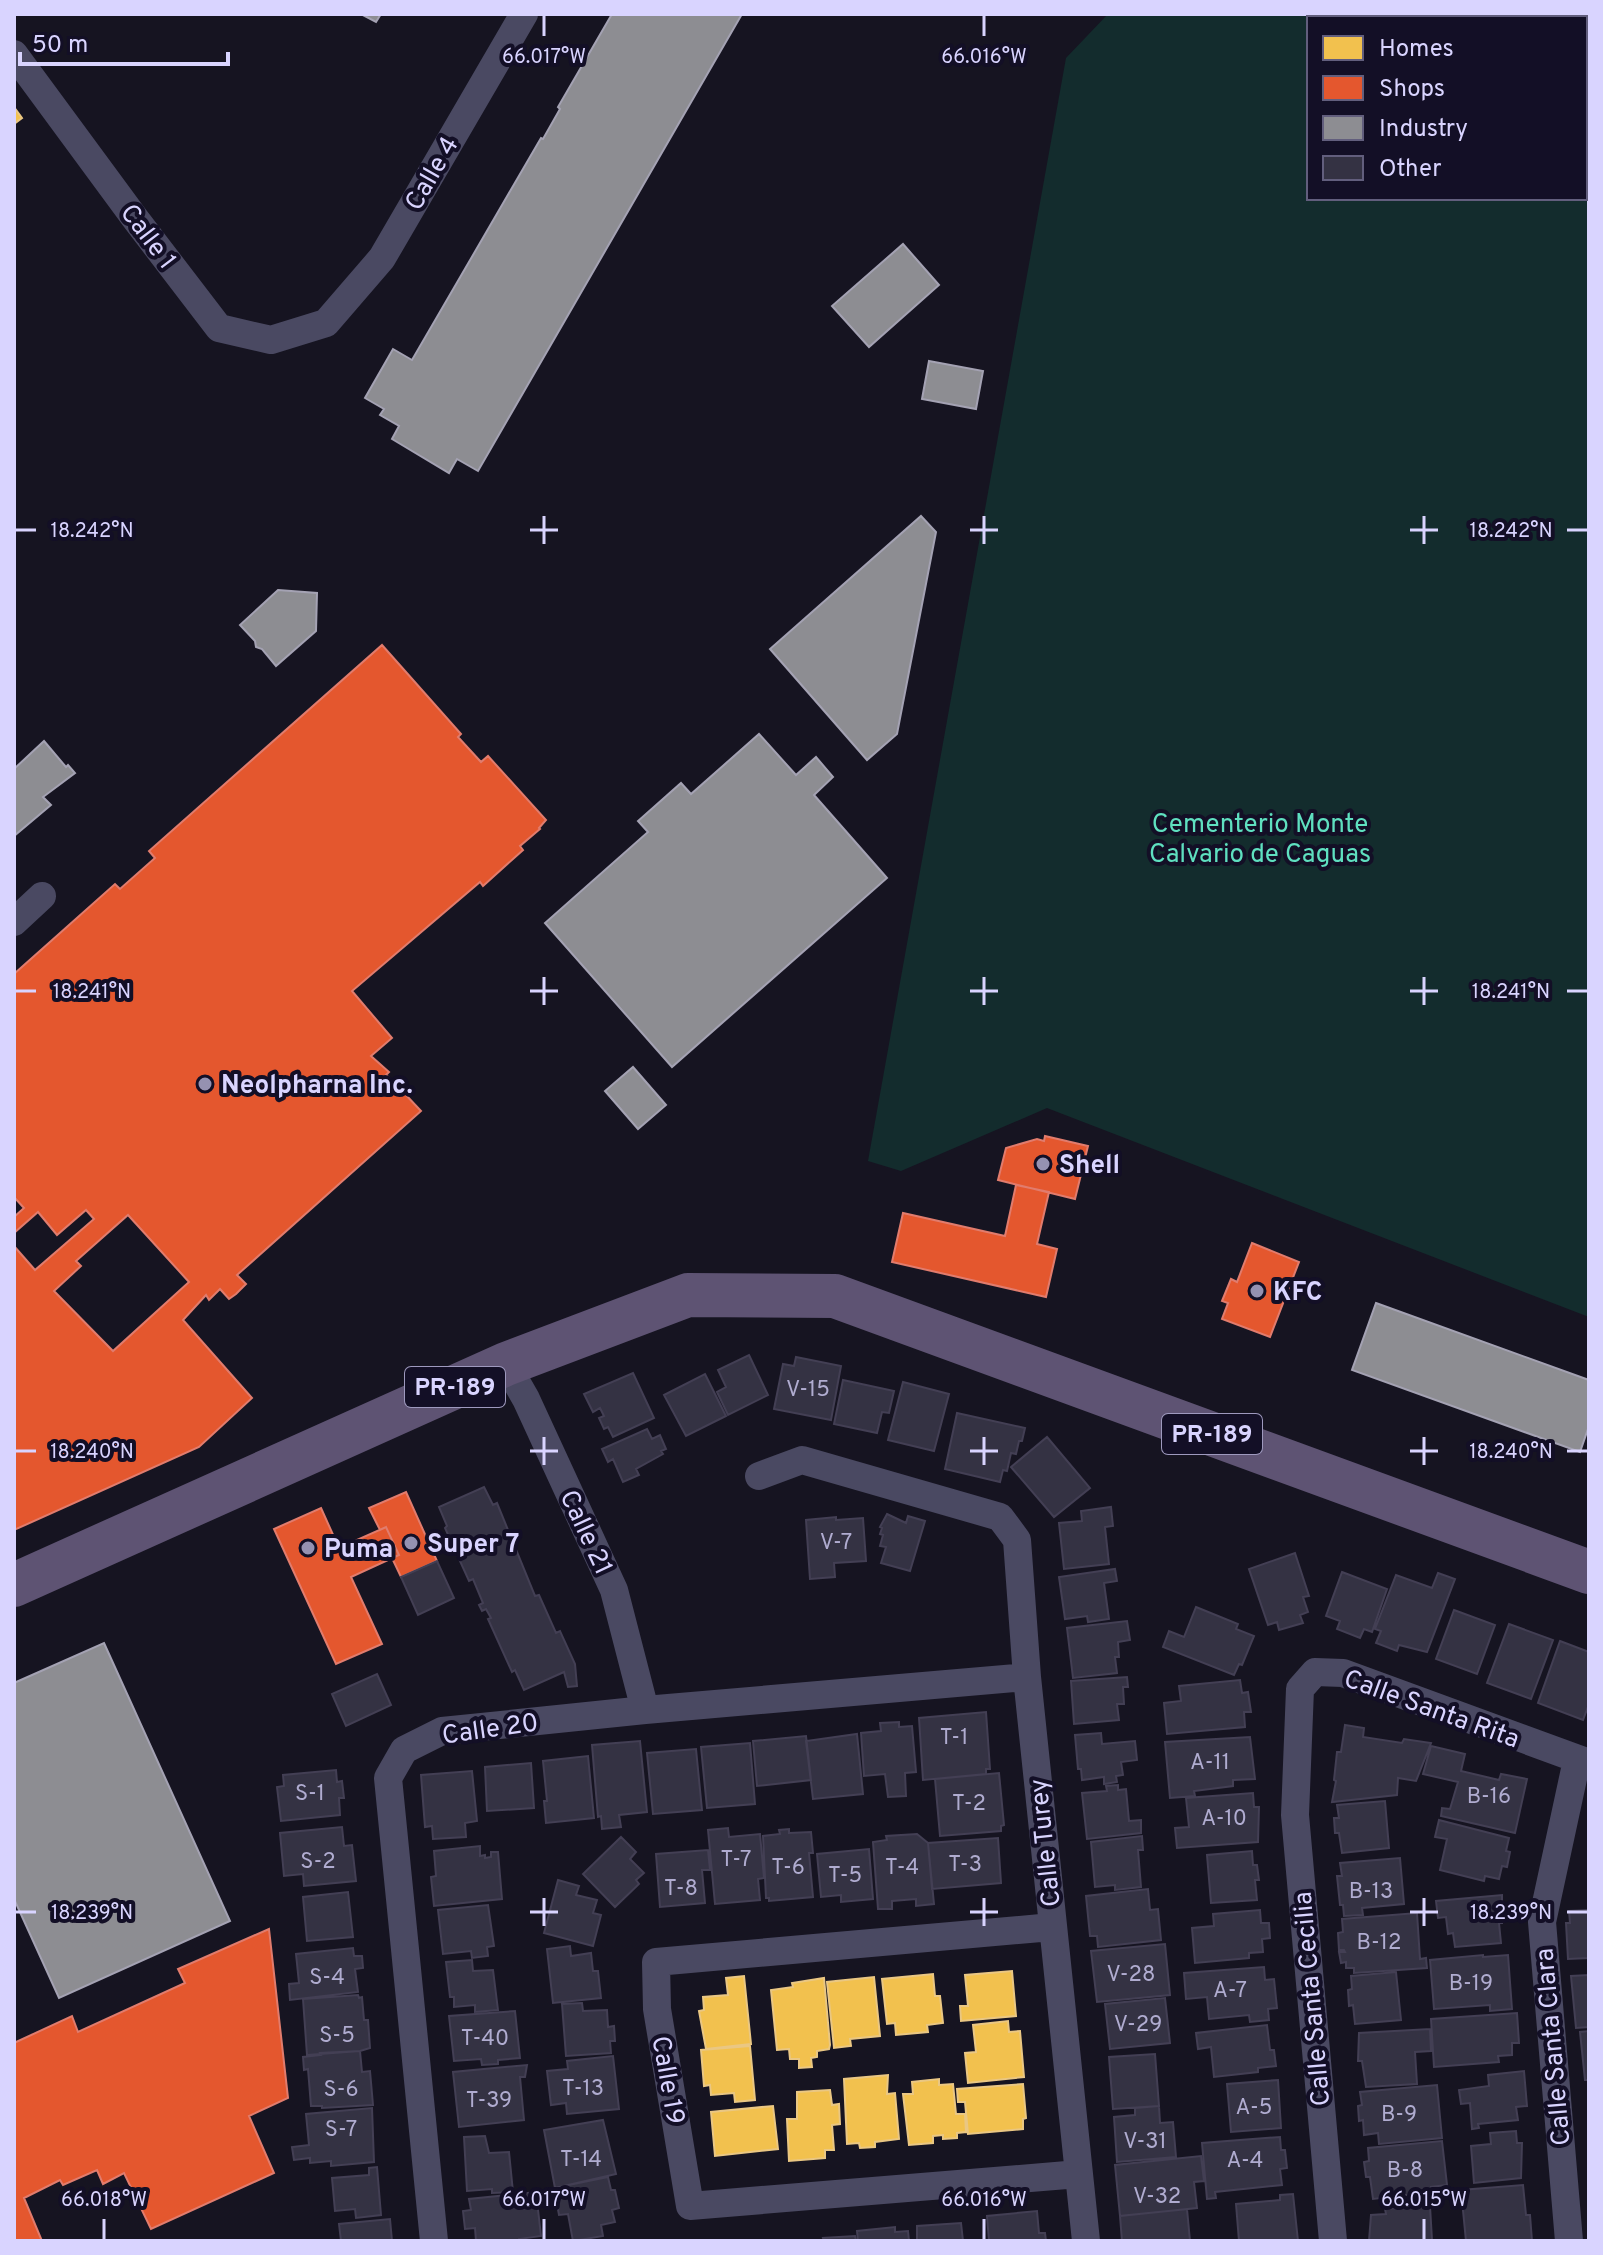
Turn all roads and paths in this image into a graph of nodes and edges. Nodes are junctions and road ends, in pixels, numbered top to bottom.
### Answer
1 (524, 14) edge
2 (14, 54) edge
3 (326, 323) joint
4 (42, 896) dead end
5 (14, 922) edge
6 (506, 1364) junction
7 (759, 1476) dead end
8 (1589, 1572) edge
9 (14, 1585) edge
10 (1027, 1677) junction
11 (645, 1710) junction
12 (1297, 1757) joint
13 (1583, 1762) edge
14 (1052, 1927) junction
15 (1079, 2174) junction
16 (434, 2241) edge
17 (1086, 2241) edge
18 (1333, 2241) edge
19 (1569, 2241) edge

1 - 3 street, Calle 4
2 - 3 street, Calle 1
4 - 5 street
6 - 8 main road, PR-189
6 - 9 main road, PR-189
6 - 11 street, Calle 21
7 - 10 street, Calle Turey
10 - 11 street, Calle 20
10 - 14 street, Calle Turey
11 - 16 street, Calle 20
12 - 13 street, Calle Santa Rita
12 - 18 street, Calle Santa Cecilia
13 - 19 street, Calle Santa Clara
14 - 15 street, Calle Turey
14 - 15 street, Calle 19
15 - 17 street, Calle Turey

